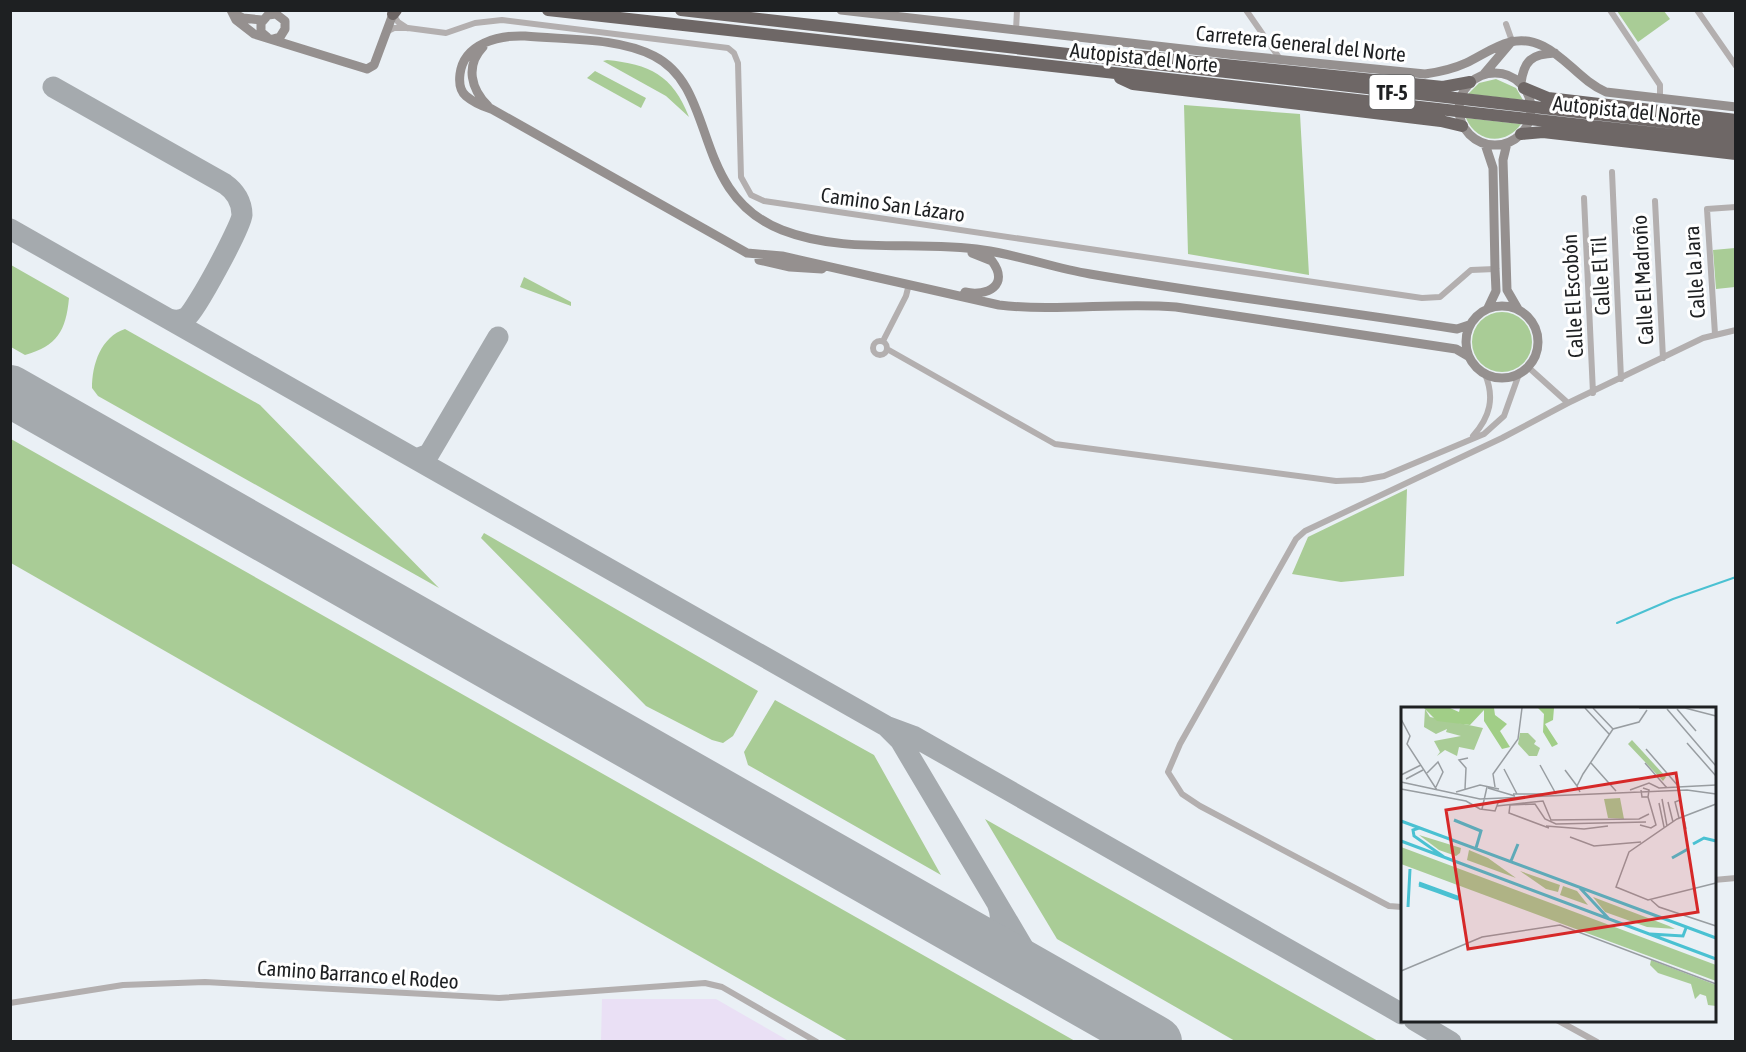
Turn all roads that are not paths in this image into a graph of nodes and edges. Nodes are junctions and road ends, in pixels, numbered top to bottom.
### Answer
1 (548, 10) edge
2 (681, 10) edge
3 (840, 10) edge
4 (1017, 10) edge
5 (1246, 10) edge
6 (1610, 10) edge
7 (1697, 10) edge
8 (232, 12) edge
9 (394, 12) edge
10 (280, 13) edge
11 (262, 20) junction
12 (1506, 24) dead end
13 (408, 28) junction
14 (1016, 30) junction
15 (384, 33) junction
16 (494, 38) junction
17 (269, 39) junction
18 (1512, 41) junction
19 (1049, 51) junction
20 (1555, 54) junction
21 (1280, 60) junction
22 (1736, 66) edge
23 (1107, 72) junction
24 (1484, 74) junction
25 (1467, 86) junction
26 (1525, 89) junction
27 (1660, 99) junction
28 (1736, 107) edge
29 (492, 110) junction
30 (1736, 120) edge
31 (1461, 121) junction
32 (1736, 129) edge
33 (1523, 132) junction
34 (1736, 142) edge
35 (1507, 143) junction
36 (1485, 144) junction
37 (1736, 154) edge
38 (1612, 172) dead end
39 (1584, 198) dead end
40 (1655, 201) dead end
41 (1736, 207) edge
42 (719, 239) junction
43 (961, 249) junction
44 (1496, 269) junction
45 (839, 270) junction
46 (909, 284) junction
47 (940, 290) junction
48 (1488, 308) junction
49 (1518, 309) junction
50 (1469, 325) junction
51 (1736, 330) edge
52 (1715, 334) junction
53 (883, 341) junction
54 (887, 349) junction
55 (1468, 356) junction
56 (1663, 358) junction
57 (1528, 367) junction
58 (1485, 374) junction
59 (1518, 374) junction
60 (1621, 379) junction
61 (1593, 393) junction
62 (1568, 403) junction
63 (1472, 437) junction
64 (1736, 878) edge
65 (1716, 880) edge
66 (1401, 907) edge
67 (10, 1003) edge
68 (1561, 1022) edge
69 (817, 1041) edge
70 (1597, 1041) edge

1 - 23 highway, Autopista del Norte / TF-5
2 - 19 highway, Autopista del Norte / TF-5
3 - 14 main road, Carretera General del Norte
4 - 14 street
5 - 21 street
6 - 27 street
7 - 22 street
8 - 11 main road
8 - 17 main road
9 - 13 street
9 - 15 main road
10 - 11 main road
10 - 17 main road
11 - 17 main road
12 - 18 street
13 - 15 street, Camino San Lázaro
13 - 44 street, Camino San Lázaro
14 - 21 main road, Carretera General del Norte
15 - 17 main road
16 - 29 main road
16 - 29 main road
16 - 43 main road
18 - 20 main road
18 - 21 main road, Carretera General del Norte
18 - 24 main road
19 - 25 highway
19 - 32 highway, Autopista del Norte / TF-5
20 - 26 main road
20 - 27 main road
23 - 31 highway
23 - 34 highway, Autopista del Norte / TF-5
24 - 25 main road
24 - 26 main road
25 - 31 main road
26 - 30 highway
26 - 33 main road
27 - 28 main road
29 - 42 main road
31 - 36 main road
33 - 35 main road
33 - 37 highway
35 - 36 main road
35 - 49 main road
36 - 44 main road
38 - 60 street, Calle El Til
39 - 61 street, Calle El Escobón
40 - 56 street, Calle El Madroño
41 - 52 street, Calle la Jara
42 - 45 main road
42 - 45 main road
43 - 47 main road
43 - 50 main road
44 - 48 main road
45 - 46 main road
46 - 47 main road
46 - 53 street
47 - 55 main road
48 - 49 main road
48 - 50 main road
49 - 57 main road
50 - 55 main road
51 - 52 street
52 - 56 street
53 - 54 street
53 - 54 street
54 - 63 street
55 - 58 main road
56 - 60 street
57 - 59 main road
57 - 62 street
58 - 59 main road
58 - 63 street
59 - 63 street
60 - 61 street
61 - 62 street
62 - 66 street
64 - 65 street
67 - 69 street, Camino Barranco el Rodeo
68 - 70 street

